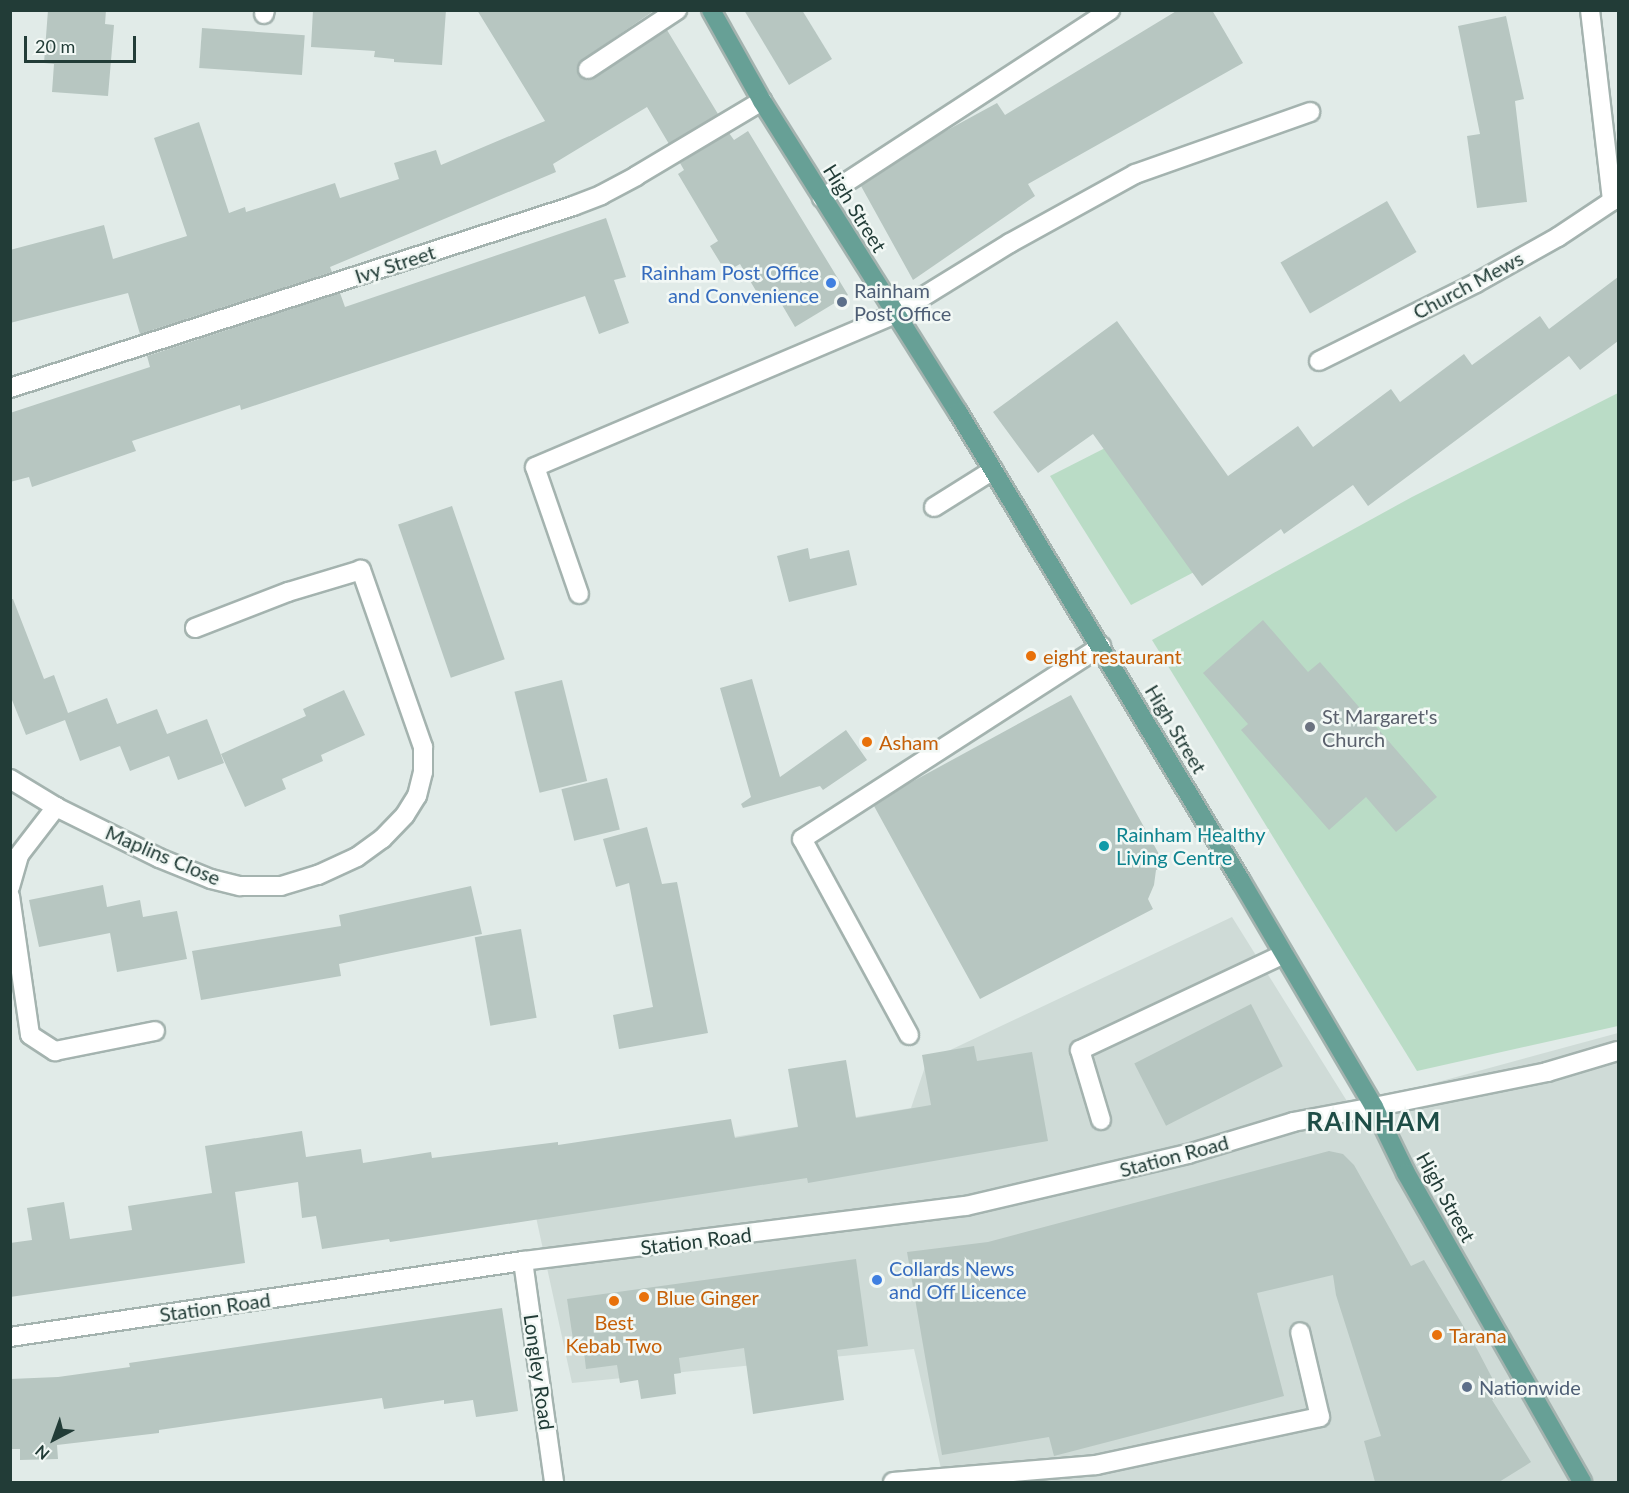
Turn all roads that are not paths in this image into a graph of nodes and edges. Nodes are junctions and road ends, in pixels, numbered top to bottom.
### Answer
1 (677, 10) edge
2 (711, 10) edge
3 (1110, 10) edge
4 (1590, 10) edge
5 (1089, 16) edge
6 (588, 69) dead end
7 (762, 101) junction
8 (1310, 112) dead end
9 (822, 198) junction
10 (1615, 200) edge
11 (895, 314) junction
12 (1319, 361) dead end
13 (10, 388) edge
14 (993, 470) junction
15 (934, 507) dead end
16 (579, 594) dead end
17 (195, 628) dead end
18 (1101, 646) junction
19 (10, 779) edge
20 (56, 807) junction
21 (10, 887) edge
22 (10, 896) edge
23 (1284, 954) junction
24 (155, 1031) dead end
25 (909, 1035) dead end
26 (1618, 1051) edge
27 (1374, 1107) junction
28 (1101, 1120) dead end
29 (524, 1261) junction
30 (1300, 1332) dead end
31 (10, 1337) edge
32 (554, 1482) edge
33 (893, 1482) edge
34 (1582, 1482) edge

1 - 6 street
2 - 7 main road, High Street
3 - 5 street
4 - 10 street
5 - 9 street
7 - 9 main road, High Street
7 - 13 street, Ivy Street
8 - 11 street
9 - 11 main road, High Street
10 - 12 street, Church Mews
11 - 14 main road, High Street
11 - 16 street
14 - 15 street
14 - 18 main road, High Street
17 - 20 street, Maplins Close
18 - 23 main road, High Street
18 - 25 street
19 - 20 street, Maplins Close
20 - 21 street
22 - 24 street
23 - 27 main road, High Street
23 - 28 street
26 - 27 street, Station Road
27 - 29 street, Station Road
27 - 34 main road, High Street
29 - 31 street, Station Road
29 - 32 street, Longley Road
30 - 33 street

